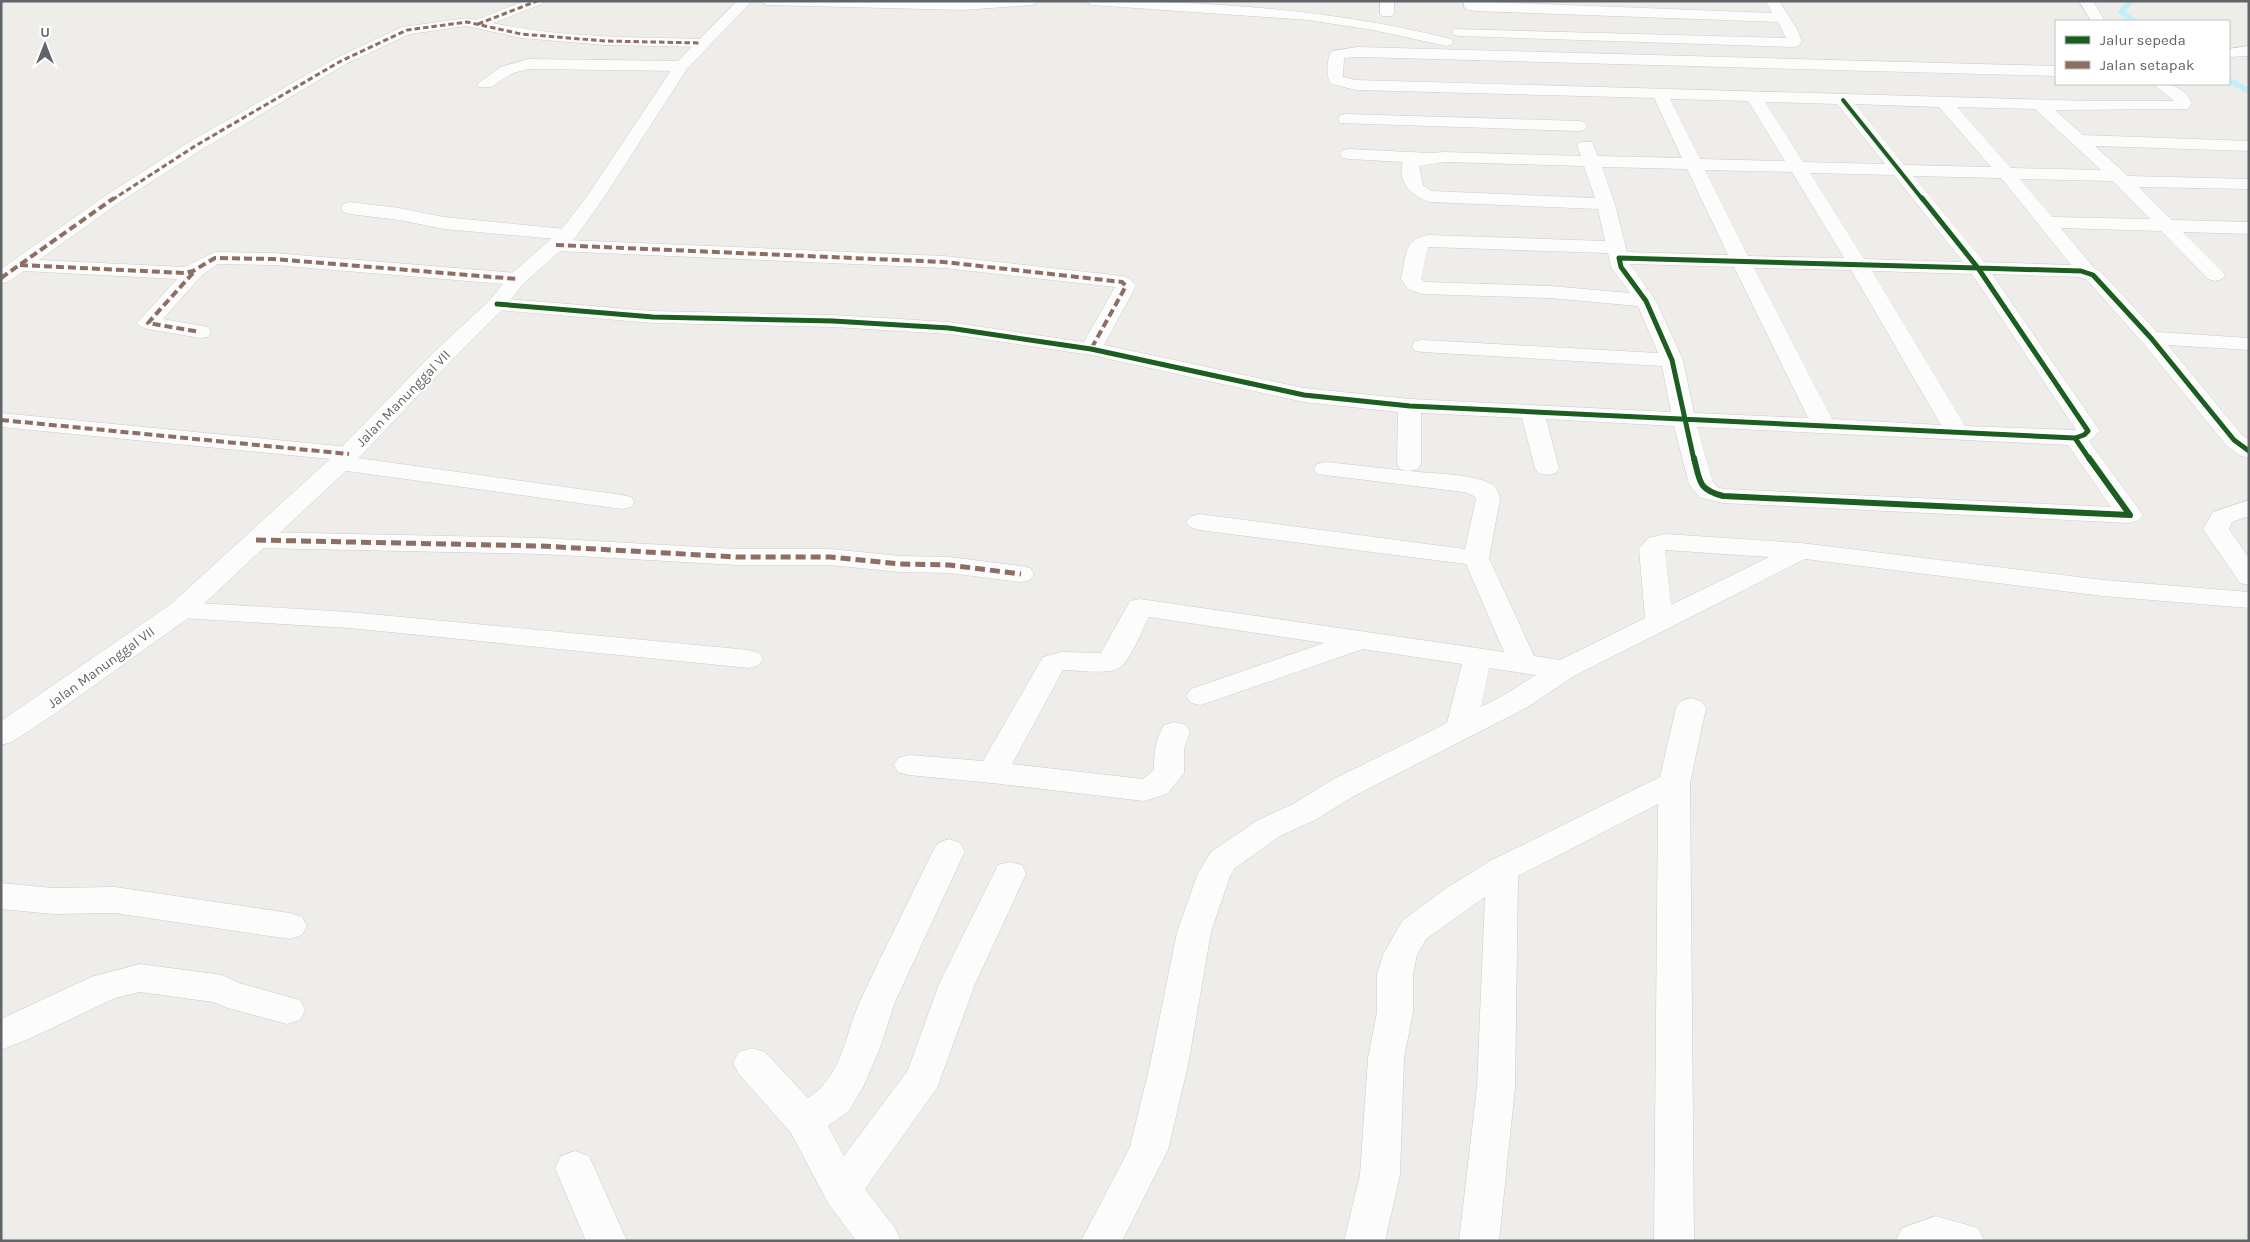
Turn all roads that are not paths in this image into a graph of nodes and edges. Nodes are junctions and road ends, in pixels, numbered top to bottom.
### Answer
1 (537, 1) edge
2 (745, 1) edge
3 (767, 1) edge
4 (1032, 1) edge
5 (1092, 1) edge
6 (1470, 1) edge
7 (1772, 1) edge
8 (2086, 1) edge
9 (1542, 6) edge
10 (1620, 7) edge
11 (1696, 8) edge
12 (1782, 18) junction
13 (438, 19) dead end
14 (2097, 20) edge
15 (472, 23) junction
16 (1459, 32) dead end
17 (1632, 39) junction
18 (701, 43) junction
19 (2249, 51) edge
20 (2230, 53) edge
21 (1555, 55) junction
22 (2055, 62) edge
23 (681, 66) junction
24 (2055, 71) edge
25 (1777, 74) junction
26 (484, 84) dead end
27 (2162, 85) edge
28 (1566, 92) junction
29 (1660, 95) junction
30 (1754, 97) junction
31 (1793, 98) junction
32 (1843, 100) junction
33 (1944, 102) junction
34 (2040, 105) junction
35 (1346, 119) dead end
36 (1579, 126) junction
37 (2080, 140) junction
38 (2249, 146) edge
39 (1349, 154) dead end
40 (1426, 158) junction
41 (1591, 160) junction
42 (1692, 163) junction
43 (1796, 166) junction
44 (1898, 169) junction
45 (2005, 172) junction
46 (2120, 179) junction
47 (2249, 184) edge
48 (1606, 204) junction
49 (350, 208) dead end
50 (2046, 222) junction
51 (2168, 226) junction
52 (2249, 228) edge
53 (562, 239) junction
54 (1617, 253) junction
55 (1741, 262) junction
56 (1858, 265) junction
57 (20, 266) junction
58 (1978, 268) junction
59 (193, 273) junction
60 (2088, 273) junction
61 (2215, 275) dead end
62 (1, 278) edge
63 (517, 279) junction
64 (1646, 301) junction
65 (497, 304) junction
66 (200, 332) dead end
67 (2151, 338) junction
68 (1423, 346) dead end
69 (1091, 349) junction
70 (2245, 349) edge
71 (1672, 360) junction
72 (1410, 406) junction
73 (1532, 412) junction
74 (1, 420) edge
75 (1684, 420) junction
76 (1823, 425) junction
77 (1957, 432) junction
78 (2075, 438) junction
79 (2249, 451) edge
80 (344, 459) junction
81 (1409, 464) dead end
82 (1326, 468) dead end
83 (1547, 468) dead end
84 (622, 502) dead end
85 (2249, 507) edge
86 (1199, 522) dead end
87 (256, 540) junction
88 (1801, 551) junction
89 (1476, 558) junction
90 (1020, 574) dead end
91 (2249, 577) edge
92 (2249, 600) edge
93 (181, 610) junction
94 (1659, 621) junction
95 (1360, 640) junction
96 (1478, 656) junction
97 (749, 659) dead end
98 (1523, 664) junction
99 (1564, 670) junction
100 (1201, 696) dead end
101 (1691, 708) dead end
102 (1461, 728) junction
103 (1175, 732) dead end
104 (1, 735) edge
105 (909, 765) dead end
106 (992, 772) junction
107 (1674, 783) junction
108 (948, 851) dead end
109 (1502, 870) junction
110 (1010, 874) dead end
111 (1, 896) edge
112 (290, 926) dead end
113 (287, 1010) dead end
114 (1, 1034) edge
115 (752, 1063) dead end
116 (805, 1122) junction
117 (575, 1168) dead end
118 (842, 1190) junction
119 (607, 1241) edge
120 (881, 1241) edge
121 (1101, 1241) edge
122 (1364, 1241) edge
123 (1479, 1241) edge
124 (1674, 1241) edge
125 (1916, 1241) edge
126 (1964, 1241) edge

1 - 15 street
2 - 18 street, Jalan Manunggal VII
3 - 4 street
5 - 21 street
6 - 9 street
7 - 12 street
8 - 14 street
9 - 10 street
10 - 11 street
10 - 17 street
11 - 12 street
12 - 17 street
13 - 15 street
15 - 18 street
15 - 57 street
16 - 17 street
18 - 23 street, Jalan Manunggal VII
19 - 20 street
21 - 22 street
21 - 25 street
21 - 28 street
21 - 28 street
23 - 26 street
23 - 53 street, Jalan Manunggal VII
24 - 25 street
25 - 31 street
27 - 34 street
28 - 29 street
28 - 36 street
29 - 30 street
29 - 42 street
30 - 31 street
30 - 43 street
31 - 32 street
32 - 33 street
32 - 44 street
33 - 34 street
33 - 45 street
34 - 37 street
35 - 36 street
36 - 41 street
37 - 38 street
37 - 46 street
39 - 40 street
40 - 41 street
40 - 48 street
41 - 42 street
41 - 48 street
42 - 43 street
42 - 55 street
43 - 44 street
43 - 56 street
44 - 45 street
44 - 58 street
45 - 46 street
45 - 50 street
46 - 47 street
46 - 51 street
48 - 54 street
49 - 53 street
50 - 51 street
50 - 60 street
51 - 52 street
51 - 61 street
53 - 63 street, Jalan Manunggal VII
53 - 69 street
54 - 55 street
54 - 64 street
54 - 64 street
55 - 56 street
55 - 76 street
56 - 58 street
56 - 77 street
57 - 59 street
57 - 62 street
58 - 60 street
58 - 78 street
59 - 63 street
59 - 66 street
60 - 67 street
63 - 65 street, Jalan Manunggal VII
64 - 71 street
65 - 69 street
65 - 80 street, Jalan Manunggal VII
67 - 70 street
67 - 79 street
68 - 71 street
69 - 72 street
71 - 75 street
72 - 73 street
72 - 81 street
73 - 75 street
73 - 83 street
74 - 80 street
75 - 76 street
75 - 78 street
76 - 77 street
77 - 78 street
80 - 84 street
80 - 87 street, Jalan Manunggal VII
82 - 89 street
85 - 91 street
86 - 89 street
87 - 90 street
87 - 93 street, Jalan Manunggal VII
88 - 92 street
88 - 94 street
88 - 94 street
89 - 98 street
93 - 97 street
93 - 104 street, Jalan Manunggal VII
94 - 99 street
95 - 96 street
95 - 100 street
95 - 106 street
96 - 98 street
96 - 102 street
98 - 99 street
99 - 102 street
101 - 107 street
102 - 121 street
103 - 106 street
105 - 106 street
107 - 109 street
107 - 124 street
108 - 116 street
109 - 122 street
109 - 123 street
110 - 118 street
111 - 112 street
113 - 114 street
115 - 116 street
116 - 118 street
117 - 119 street
118 - 120 street
125 - 126 street

